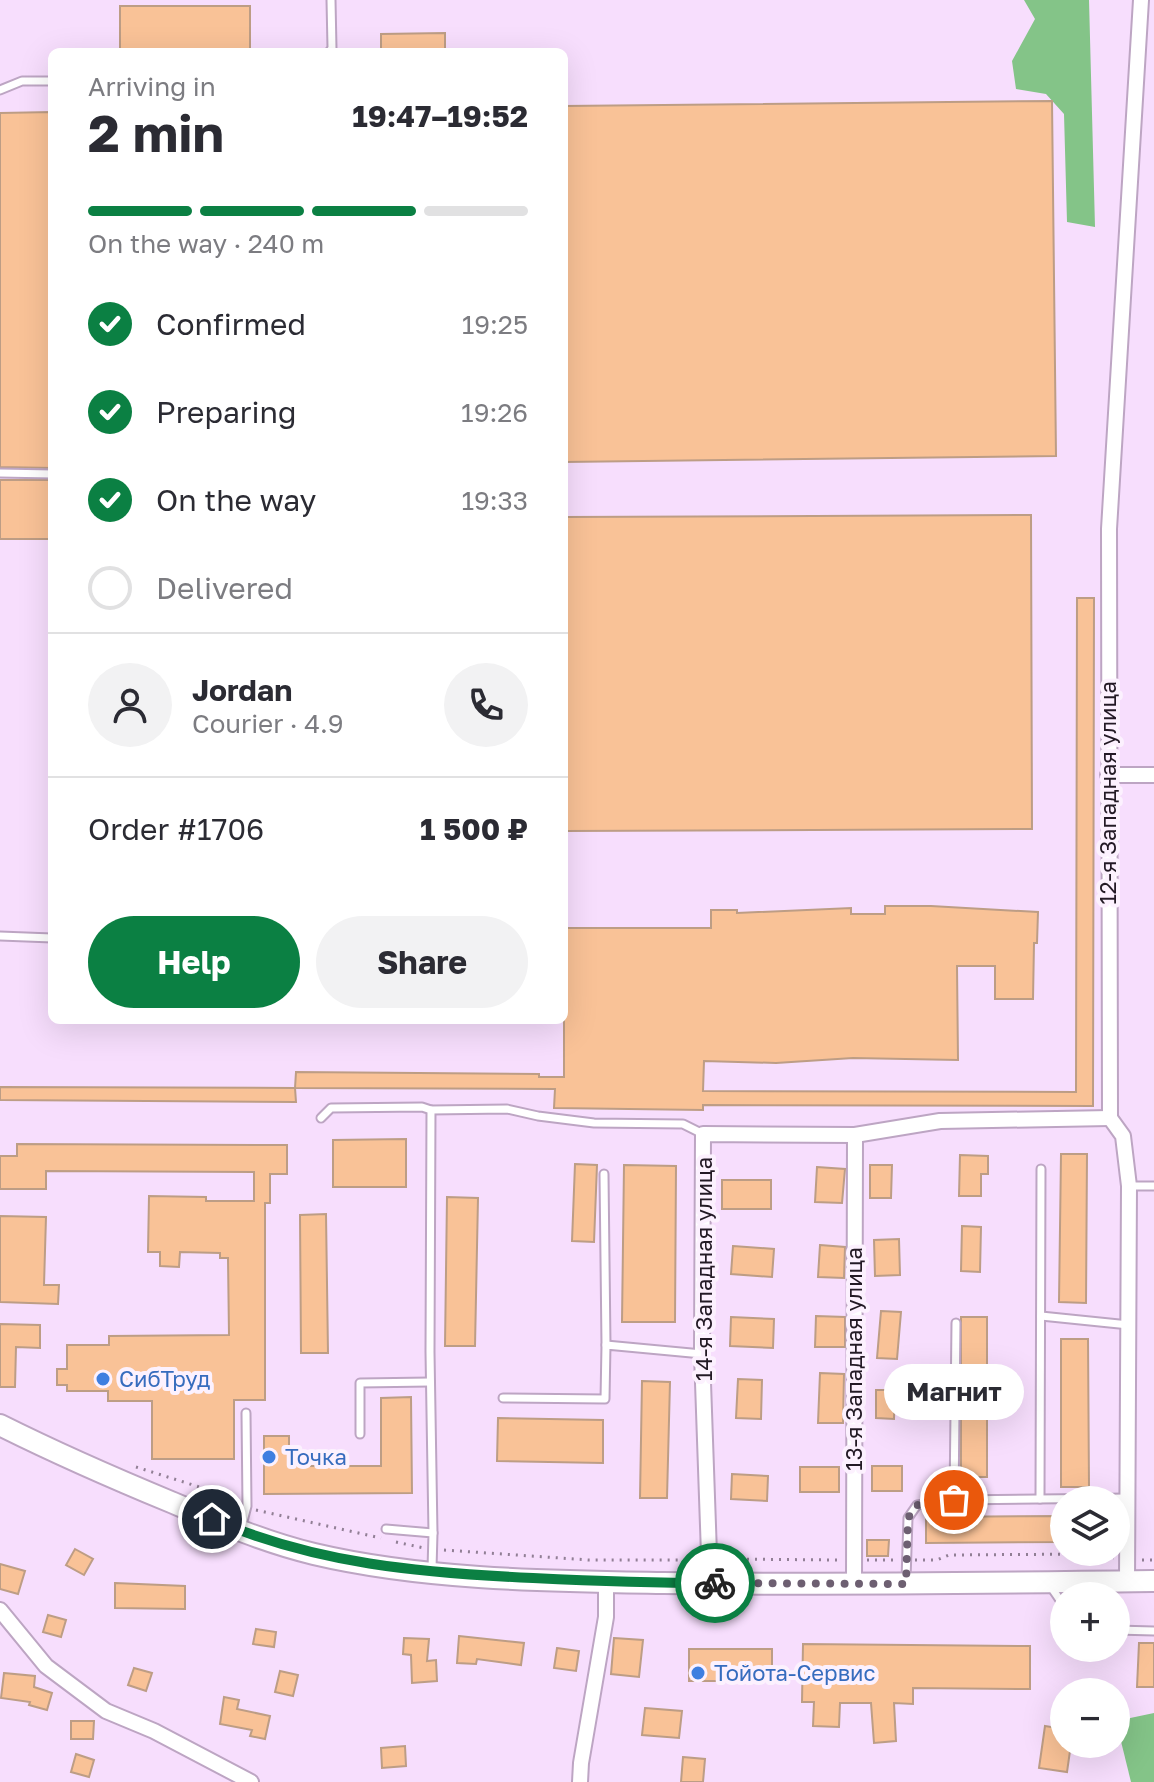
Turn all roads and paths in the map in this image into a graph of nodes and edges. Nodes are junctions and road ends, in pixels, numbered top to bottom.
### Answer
1 (331, 0) edge
2 (1141, 0) edge
3 (332, 48) edge
4 (48, 81) edge
5 (0, 90) edge
6 (0, 473) edge
7 (48, 474) edge
8 (1108, 775) junction
9 (1154, 775) edge
10 (0, 936) edge
11 (48, 938) edge
12 (431, 1110) junction
13 (321, 1118) dead end
14 (1110, 1118) junction
15 (703, 1134) junction
16 (855, 1135) junction
17 (1041, 1169) dead end
18 (604, 1174) dead end
19 (1129, 1186) junction
20 (1154, 1186) edge
21 (1041, 1316) junction
22 (956, 1323) dead end
23 (1129, 1325) junction
24 (606, 1345) junction
25 (702, 1354) junction
26 (430, 1382) junction
27 (503, 1398) dead end
28 (246, 1413) dead end
29 (0, 1425) edge
30 (360, 1434) dead end
31 (133, 1466) dead end
32 (1128, 1486) edge
33 (1040, 1499) junction
34 (1050, 1499) edge
35 (954, 1500) junction
36 (247, 1506) junction
37 (386, 1529) dead end
38 (240, 1532) junction
39 (433, 1533) junction
40 (433, 1549) junction
41 (1050, 1554) edge
42 (709, 1559) junction
43 (854, 1560) junction
44 (906, 1560) junction
45 (1130, 1560) edge
46 (1154, 1560) edge
47 (1128, 1566) edge
48 (432, 1571) junction
49 (1154, 1581) edge
50 (606, 1582) junction
51 (1127, 1582) joint
52 (710, 1583) junction
53 (1048, 1583) joint
54 (854, 1584) junction
55 (906, 1584) junction
56 (1050, 1586) edge
57 (0, 1610) edge
58 (1130, 1630) edge
59 (1154, 1631) edge
60 (251, 1782) edge
61 (580, 1782) edge

1 - 3 lane
2 - 8 street, 12-я Западная улица
4 - 5 lane
6 - 7 lane
8 - 9 street
8 - 14 street, 12-я Западная улица
10 - 11 lane
12 - 13 lane, 14-я Западная улица
12 - 15 lane, 14-я Западная улица
12 - 26 lane
14 - 16 street
14 - 19 street, 12-я Западная улица
15 - 16 street
15 - 25 street, 14-я Западная улица
16 - 43 street, 13-я Западная улица
17 - 21 lane
18 - 24 lane
19 - 20 lane
19 - 23 street, 12-я Западная улица
21 - 23 lane
21 - 33 lane
22 - 35 lane
23 - 32 street, 12-я Западная улица
24 - 25 lane
24 - 27 lane
25 - 42 street, 14-я Западная улица
26 - 30 lane
26 - 39 lane
28 - 36 lane
29 - 38 street
31 - 36 path
33 - 34 lane
33 - 35 lane
35 - 44 lane
36 - 38 lane
36 - 40 path
37 - 39 lane
38 - 48 street
39 - 40 lane
40 - 42 path
40 - 48 lane
41 - 44 path
42 - 43 path
42 - 52 street, 14-я Западная улица
43 - 44 path
43 - 54 street, 13-я Западная улица
44 - 55 lane
45 - 46 path
47 - 51 street, 12-я Западная улица
48 - 50 street
49 - 51 street
50 - 52 street
50 - 61 street
52 - 54 street
53 - 55 street
53 - 56 lane
54 - 55 street
57 - 60 street
58 - 59 lane

